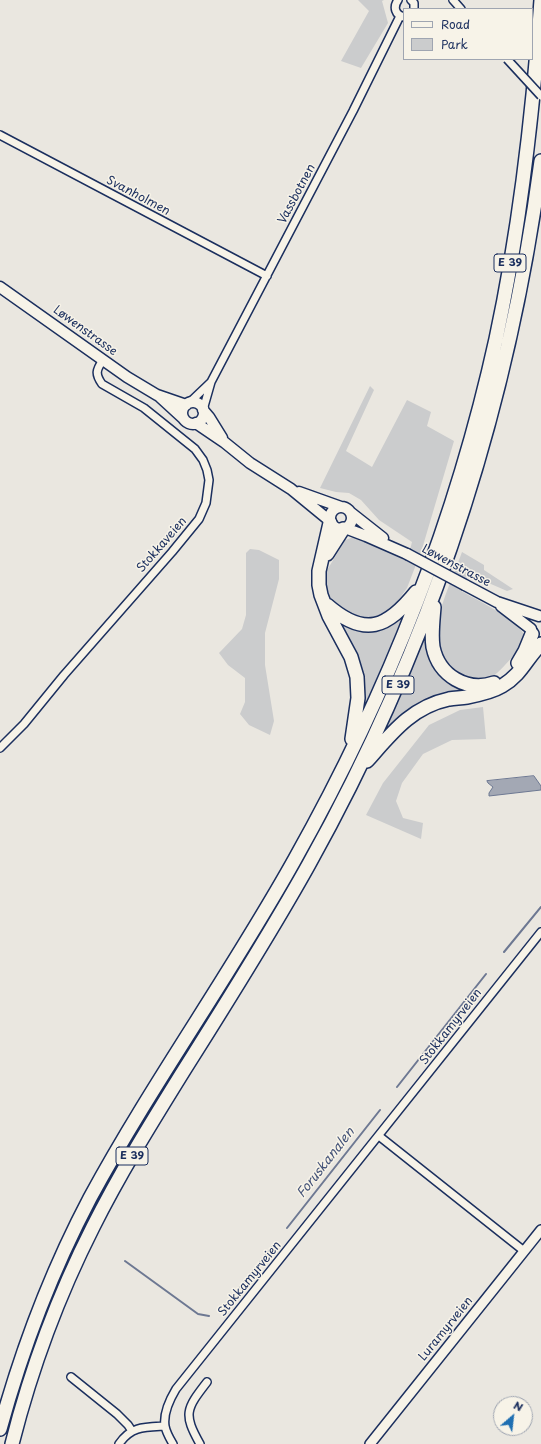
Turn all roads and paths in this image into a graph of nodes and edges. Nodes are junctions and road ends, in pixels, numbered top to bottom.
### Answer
1 (398, 0) edge
2 (453, 0) edge
3 (541, 0) edge
4 (460, 8) edge
5 (402, 17) edge
6 (508, 60) edge
7 (537, 97) edge
8 (0, 136) edge
9 (541, 161) edge
10 (267, 276) junction
11 (0, 286) edge
12 (103, 360) junction
13 (211, 382) junction
14 (157, 395) junction
15 (188, 404) junction
16 (203, 410) junction
17 (184, 419) junction
18 (196, 424) junction
19 (224, 442) junction
20 (291, 489) junction
21 (341, 507) junction
22 (350, 512) junction
23 (330, 522) junction
24 (344, 528) junction
25 (405, 553) junction
26 (323, 559) junction
27 (423, 583) junction
28 (434, 594) junction
29 (497, 602) junction
30 (324, 603) junction
31 (540, 616) edge
32 (536, 637) edge
33 (0, 748) edge
34 (348, 757) junction
35 (357, 773) junction
36 (541, 932) edge
37 (379, 1136) junction
38 (541, 1230) edge
39 (524, 1251) junction
40 (71, 1377) dead end
41 (207, 1382) dead end
42 (165, 1426) junction
43 (0, 1429) edge
44 (132, 1431) junction
45 (12, 1444) edge
46 (119, 1444) edge
47 (173, 1444) edge
48 (200, 1444) edge
49 (370, 1444) edge

1 - 5 street, Vassbotnen
2 - 4 street
3 - 7 highway, E 39
5 - 10 street, Vassbotnen
6 - 7 street, bridge
7 - 27 highway, E 39
8 - 10 street, Svanholmen
9 - 28 highway, E 39
10 - 13 street, Vassbotnen
11 - 12 main road, Løwenstrasse
12 - 14 main road, Løwenstrasse
12 - 33 street, Stokkaveien
13 - 15 street, Vassbotnen
13 - 16 street, Vassbotnen
14 - 15 main road, Løwenstrasse
14 - 17 main road, Løwenstrasse
15 - 16 main road
15 - 17 main road
16 - 18 main road
16 - 19 main road
17 - 18 main road
18 - 19 main road
19 - 20 main road
20 - 21 main road
20 - 23 main road
21 - 22 main road
21 - 23 main road
22 - 24 main road
22 - 25 main road, Løwenstrasse
23 - 24 main road
23 - 26 highway, E 39
24 - 25 main road, Løwenstrasse
24 - 26 highway, E 39
25 - 29 main road, Løwenstrasse, bridge
26 - 30 highway, E 39
27 - 30 highway, E 39
27 - 34 highway, E 39
28 - 32 highway, E 39
28 - 35 highway, E 39
29 - 31 main road, Løwenstrasse
29 - 32 main road, Løwenstrasse
30 - 34 highway, E 39
31 - 32 main road
32 - 35 highway, E 39
34 - 43 highway, E 39
35 - 45 highway, E 39
36 - 37 street, Stokkamyrveien
37 - 39 street
37 - 42 street, Stokkamyrveien
38 - 39 street, Luramyrveien
39 - 49 street, Luramyrveien
40 - 44 street
41 - 48 street
42 - 44 street
42 - 47 street
44 - 46 street

